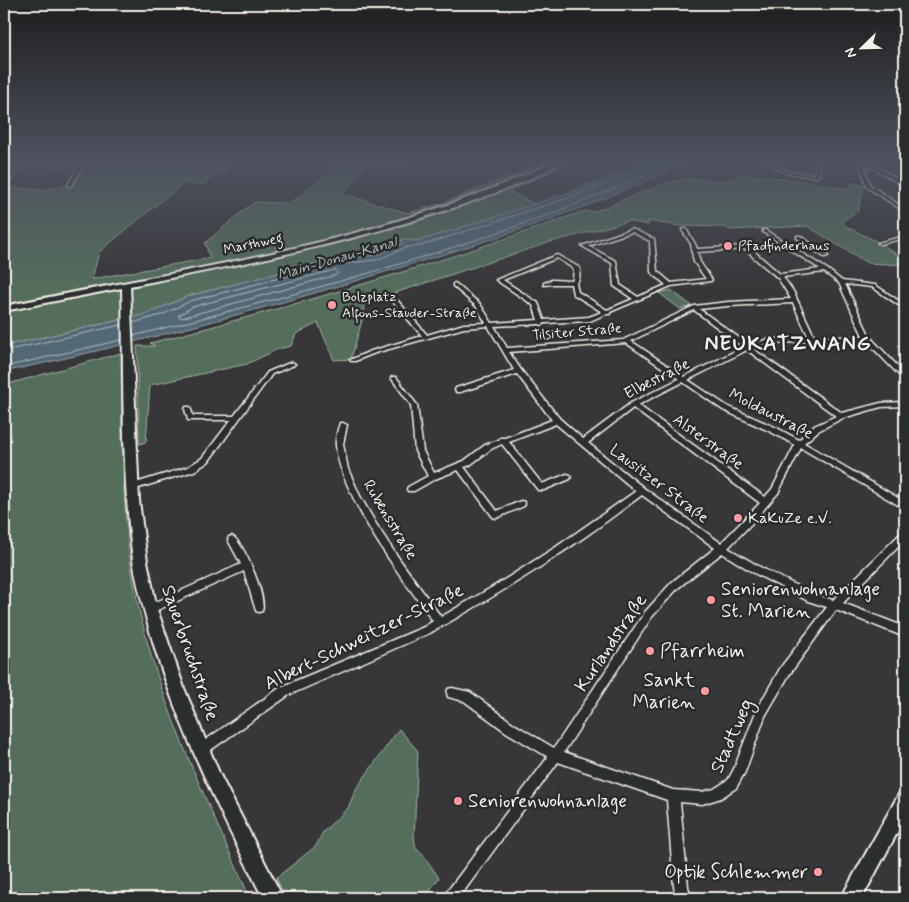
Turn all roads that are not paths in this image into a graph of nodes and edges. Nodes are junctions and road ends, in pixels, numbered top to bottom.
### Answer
1 (454, 204) edge
2 (894, 204) edge
3 (905, 211) edge
4 (684, 230) dead end
5 (765, 231) dead end
6 (799, 237) dead end
7 (905, 237) edge
8 (880, 243) dead end
9 (808, 244) junction
10 (790, 246) junction
11 (693, 251) junction
12 (826, 256) dead end
13 (825, 270) junction
14 (779, 276) junction
15 (841, 282) junction
16 (126, 284) junction
17 (546, 284) dead end
18 (573, 284) junction
19 (455, 285) dead end
20 (670, 285) junction
21 (638, 299) junction
22 (793, 301) junction
23 (396, 302) dead end
24 (905, 307) edge
25 (4, 308) edge
26 (694, 308) junction
27 (608, 313) junction
28 (542, 323) junction
29 (490, 324) junction
30 (425, 336) junction
31 (867, 338) junction
32 (812, 340) junction
33 (627, 341) junction
34 (746, 348) junction
35 (505, 350) junction
36 (353, 360) dead end
37 (292, 364) dead end
38 (518, 371) junction
39 (394, 378) dead end
40 (905, 378) edge
41 (683, 380) junction
42 (458, 390) dead end
43 (633, 404) junction
44 (905, 404) edge
45 (188, 410) dead end
46 (840, 416) junction
47 (236, 418) junction
48 (557, 421) junction
49 (343, 425) dead end
50 (503, 440) junction
51 (583, 443) junction
52 (799, 444) junction
53 (460, 467) junction
54 (432, 477) junction
55 (566, 477) dead end
56 (132, 487) junction
57 (411, 489) dead end
58 (642, 491) junction
59 (766, 502) junction
60 (521, 504) dead end
61 (905, 506) edge
62 (905, 535) edge
63 (232, 540) dead end
64 (722, 548) junction
65 (246, 566) junction
66 (834, 605) junction
67 (259, 608) dead end
68 (150, 609) junction
69 (440, 623) junction
70 (905, 632) edge
71 (452, 693) dead end
72 (201, 750) junction
73 (556, 755) junction
74 (673, 796) junction
75 (905, 800) edge
76 (273, 898) edge
77 (451, 898) edge
78 (684, 898) edge
79 (851, 898) edge

1 - 16 main road, Marthweg
2 - 3 street
4 - 11 street
5 - 10 street
6 - 9 street
7 - 8 street
9 - 10 street
9 - 12 street
10 - 13 street
11 - 14 street
11 - 20 street
13 - 14 street
13 - 15 street
14 - 22 street
15 - 24 street
15 - 31 street
16 - 25 main road, Marthweg
16 - 56 main road, Sauerbruchstraße
17 - 18 street
18 - 27 street
18 - 28 street
19 - 29 street, Lausitzer Straße
20 - 21 street
20 - 21 street
21 - 27 street
22 - 26 street, Tilsiter Straße
22 - 32 street
23 - 30 street
26 - 33 street, Tilsiter Straße
26 - 34 street
27 - 28 street
28 - 29 street
29 - 30 street
29 - 35 street, Lausitzer Straße
30 - 36 street
31 - 32 street, Elbestraße
31 - 40 street
32 - 34 street, Elbestraße
33 - 35 street, Tilsiter Straße
33 - 41 street, Moldaustraße
34 - 41 street, Elbestraße
34 - 46 street
35 - 38 street, Lausitzer Straße
37 - 47 street
38 - 42 street
38 - 48 street, Lausitzer Straße
39 - 54 street
41 - 43 street, Elbestraße
41 - 52 street, Moldaustraße
43 - 51 street, Elbestraße
43 - 59 street, Alsterstraße
44 - 46 street, Kurlandstraße
45 - 47 street
46 - 52 street, Kurlandstraße
47 - 56 street
48 - 50 street
48 - 51 street, Lausitzer Straße
49 - 69 street, Rubensstraße
50 - 53 street
50 - 55 street
51 - 58 street, Lausitzer Straße
52 - 59 street, Kurlandstraße
52 - 61 street, Moldaustraße
53 - 54 street
53 - 60 street
54 - 57 street
56 - 68 main road, Sauerbruchstraße
58 - 64 street, Lausitzer Straße
58 - 69 street, Albert-Schweitzer-Straße
59 - 64 street, Kurlandstraße
62 - 66 street, Stadtweg
63 - 65 street
64 - 66 street, Lausitzer Straße
64 - 73 street, Kurlandstraße
65 - 67 street
65 - 68 street
66 - 70 street, Lausitzer Straße
66 - 74 street, Stadtweg
68 - 72 main road, Sauerbruchstraße
69 - 72 street, Albert-Schweitzer-Straße
71 - 73 street, Stadtweg
72 - 76 main road, Sauerbruchstraße
73 - 74 street, Stadtweg
73 - 77 street, Kurlandstraße
74 - 78 street
75 - 79 main road

